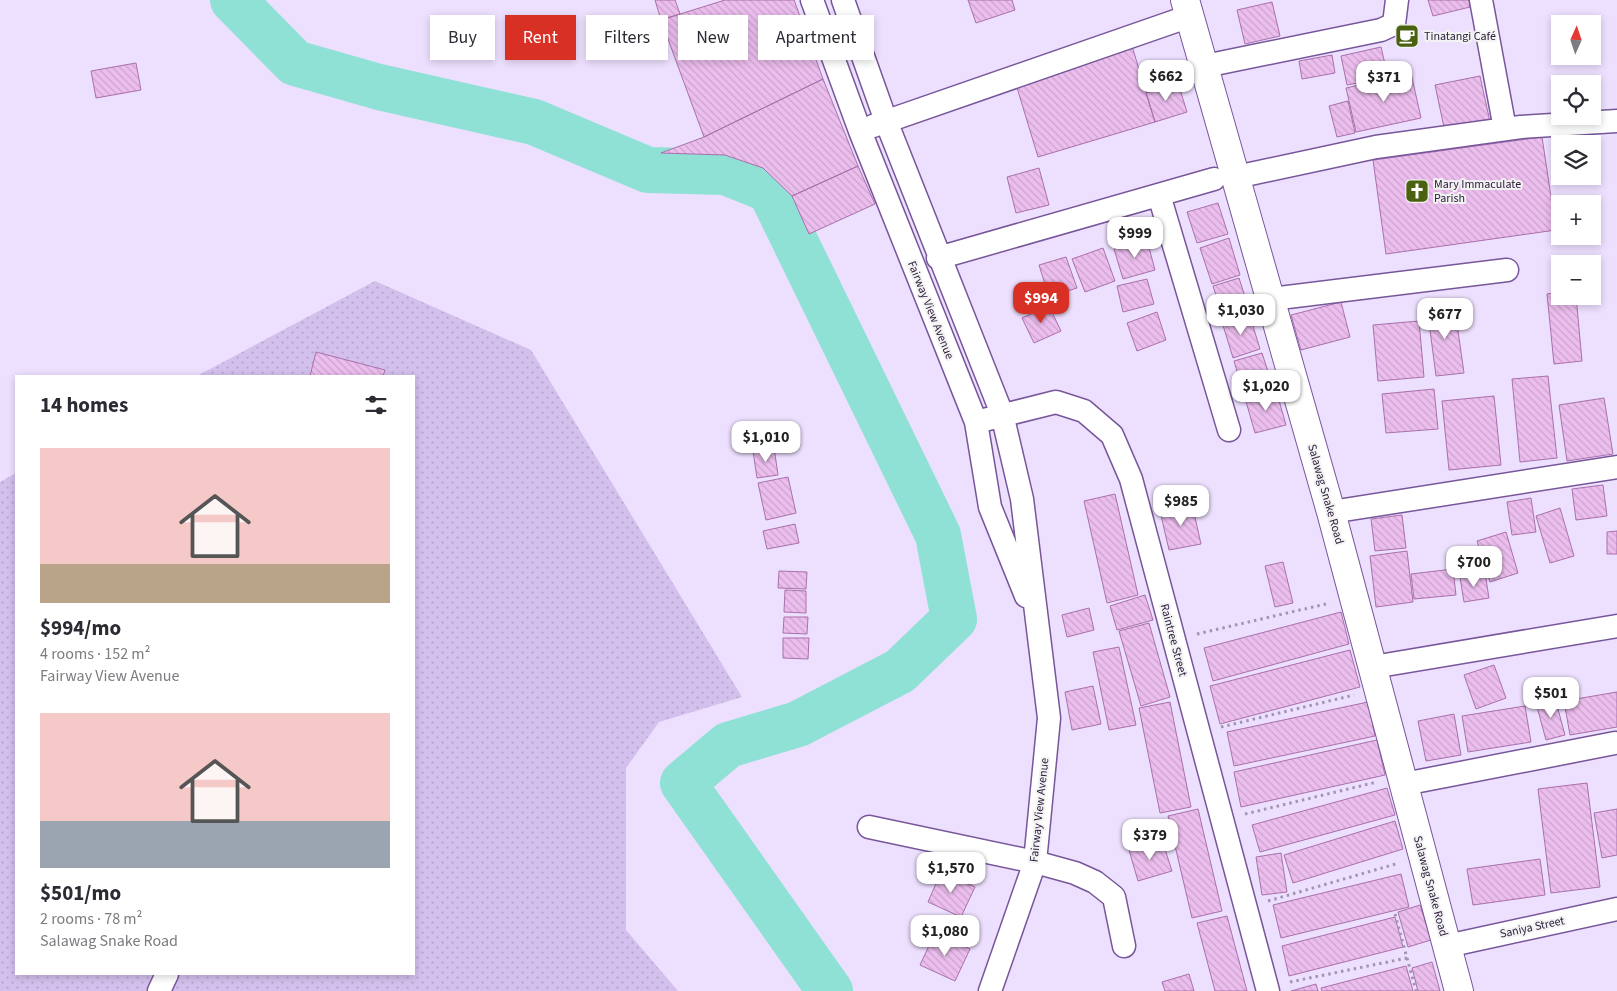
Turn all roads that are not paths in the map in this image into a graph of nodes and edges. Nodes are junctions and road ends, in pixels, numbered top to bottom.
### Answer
1 (812, 0) edge
2 (843, 0) edge
3 (1398, 0) edge
4 (1481, 0) edge
5 (1187, 8) edge
6 (1205, 66) junction
7 (886, 121) junction
8 (1617, 121) edge
9 (1505, 129) junction
10 (860, 131) junction
11 (1225, 178) junction
12 (1159, 195) junction
13 (938, 258) junction
14 (1507, 270) dead end
15 (1271, 299) junction
16 (1002, 414) junction
17 (976, 422) junction
18 (1229, 430) dead end
19 (1617, 467) edge
20 (1331, 512) junction
21 (1037, 622) junction
22 (1617, 626) edge
23 (1373, 667) junction
24 (1615, 743) dead end
25 (1392, 783) junction
26 (869, 827) dead end
27 (1034, 862) junction
28 (1617, 909) edge
29 (1124, 946) dead end
30 (1447, 946) junction
31 (167, 975) edge
32 (1268, 989) edge
33 (159, 991) edge
34 (990, 991) edge
35 (1459, 991) edge

1 - 10 street, Fairway View Avenue
2 - 7 street, Fairway View Avenue
3 - 6 street
4 - 9 street
5 - 6 main road, Salawag Snake Road
5 - 7 street
6 - 11 main road, Salawag Snake Road
7 - 10 street
7 - 13 street, Fairway View Avenue
8 - 9 street
9 - 11 street
10 - 17 street, Fairway View Avenue
11 - 12 street
11 - 15 main road, Salawag Snake Road
12 - 13 street
12 - 18 street
13 - 16 street, Fairway View Avenue
14 - 15 street
15 - 20 main road, Salawag Snake Road
16 - 17 street, Raintree Street
16 - 21 street, Fairway View Avenue
16 - 32 street, Raintree Street
17 - 21 street, Fairway View Avenue
19 - 20 street
20 - 23 main road, Salawag Snake Road
21 - 27 street, Fairway View Avenue
22 - 23 street
23 - 25 main road, Salawag Snake Road
24 - 25 street
25 - 30 main road, Salawag Snake Road
26 - 27 street
27 - 29 street
27 - 34 street, Fairway View Avenue
28 - 30 street, Saniya Street
30 - 35 main road, Salawag Snake Road
31 - 33 street

